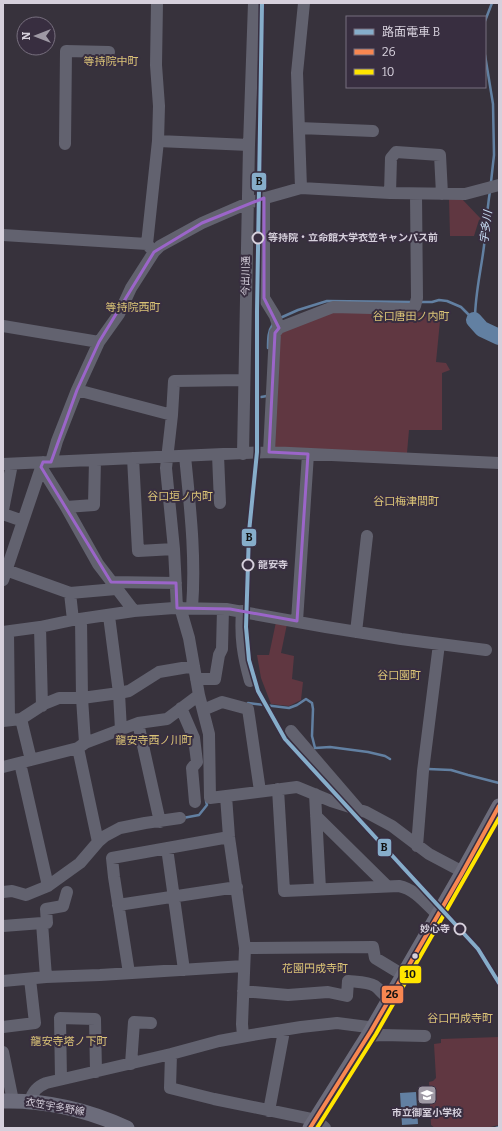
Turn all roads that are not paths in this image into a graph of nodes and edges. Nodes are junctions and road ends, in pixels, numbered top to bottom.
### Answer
1 (157, 3) edge
2 (254, 3) edge
3 (304, 3) edge
4 (109, 52) dead end
5 (299, 128) junction
6 (373, 131) dead end
7 (158, 141) junction
8 (65, 144) dead end
9 (249, 146) junction
10 (494, 186) edge
11 (301, 188) junction
12 (390, 193) junction
13 (416, 194) junction
14 (442, 194) junction
15 (264, 198) junction
16 (248, 202) junction
17 (3, 235) edge
18 (151, 248) junction
19 (277, 322) junction
20 (3, 326) edge
21 (99, 342) junction
22 (244, 380) junction
23 (77, 390) junction
24 (172, 415) junction
25 (269, 452) junction
26 (243, 454) junction
27 (308, 454) junction
28 (218, 455) junction
29 (185, 456) junction
30 (168, 457) junction
31 (133, 458) junction
32 (96, 460) junction
33 (499, 463) edge
34 (7, 464) edge
35 (45, 464) junction
36 (220, 503) dead end
37 (66, 507) junction
38 (3, 512) edge
39 (23, 521) junction
40 (367, 536) dead end
41 (174, 549) junction
42 (5, 575) edge
43 (176, 583) junction
44 (114, 585) junction
45 (70, 593) junction
46 (183, 608) junction
47 (223, 609) junction
48 (134, 611) junction
49 (242, 611) junction
50 (109, 616) junction
51 (77, 619) junction
52 (297, 621) junction
53 (40, 627) junction
54 (5, 632) edge
55 (356, 632) junction
56 (439, 644) junction
57 (486, 650) dead end
58 (194, 666) junction
59 (196, 679) junction
60 (250, 681) dead end
61 (119, 693) junction
62 (199, 695) junction
63 (82, 698) junction
64 (42, 706) junction
65 (181, 708) junction
66 (203, 710) junction
67 (11, 720) edge
68 (138, 723) junction
69 (121, 730) junction
70 (291, 731) dead end
71 (81, 746) junction
72 (26, 761) junction
73 (3, 767) edge
74 (278, 789) junction
75 (260, 791) junction
76 (315, 794) junction
77 (226, 796) junction
78 (195, 802) dead end
79 (499, 806) edge
80 (358, 809) junction
81 (316, 816) junction
82 (180, 818) dead end
83 (160, 822) junction
84 (229, 837) junction
85 (98, 842) junction
86 (417, 846) junction
87 (167, 848) junction
88 (463, 872) junction
89 (48, 886) junction
90 (387, 886) junction
91 (237, 887) junction
92 (320, 889) junction
93 (3, 892) edge
94 (68, 892) dead end
95 (174, 897) junction
96 (118, 906) junction
97 (438, 915) junction
98 (42, 923) junction
99 (3, 926) edge
100 (245, 948) junction
101 (244, 966) junction
102 (184, 970) junction
103 (129, 973) junction
104 (403, 975) junction
105 (46, 977) junction
106 (30, 979) junction
107 (3, 981) edge
108 (243, 991) junction
109 (390, 999) junction
110 (151, 1023) dead end
111 (3, 1027) edge
112 (284, 1031) junction
113 (370, 1033) junction
114 (243, 1036) junction
115 (425, 1036) dead end
116 (3, 1052) edge
117 (171, 1054) junction
118 (131, 1064) junction
119 (96, 1072) junction
120 (61, 1079) junction
121 (8, 1101) edge
122 (30, 1101) junction
123 (269, 1111) junction
124 (317, 1125) edge
125 (128, 1128) edge

1 - 7 street
2 - 9 street, 今出川通
3 - 5 street
4 - 8 street
5 - 6 street
5 - 11 street
7 - 9 street
7 - 18 street
9 - 16 street, 今出川通
10 - 14 street
11 - 12 street
11 - 15 street
12 - 13 street
12 - 14 street
13 - 14 street
13 - 19 street
15 - 16 street
15 - 19 street
16 - 18 street
16 - 22 street, 今出川通
17 - 18 street
18 - 21 street
19 - 25 street
20 - 21 street
21 - 23 street
22 - 24 street
22 - 26 street, 今出川通
23 - 24 street
23 - 35 street
24 - 30 street
25 - 26 street
25 - 27 street
26 - 28 street
27 - 33 street
27 - 52 street
28 - 29 street
28 - 36 street
29 - 30 street
29 - 46 street
30 - 31 street
30 - 41 street
31 - 32 street
31 - 41 street
32 - 35 street
32 - 37 street
34 - 35 street
34 - 38 street
35 - 37 street
35 - 39 street
37 - 44 street
38 - 39 street
39 - 42 street
40 - 55 street
41 - 43 street
42 - 45 street
43 - 44 street
43 - 46 street
44 - 45 street
44 - 48 street
45 - 51 street
46 - 47 street
46 - 48 street
46 - 58 street
47 - 49 street
47 - 59 street
48 - 50 street
49 - 52 street
49 - 60 street
50 - 51 street
50 - 61 street
51 - 53 street
51 - 63 street
52 - 55 street
53 - 54 street
53 - 64 street
54 - 67 street
55 - 56 street
56 - 57 street
56 - 86 street
58 - 59 street
58 - 61 street
59 - 62 street
61 - 63 street
61 - 69 street
62 - 65 street
62 - 66 street
63 - 64 street
63 - 71 street
64 - 67 street
65 - 68 street
65 - 78 street
66 - 75 street
66 - 77 street
67 - 72 street
68 - 69 street
68 - 83 street
69 - 71 street
70 - 80 street
71 - 72 street
71 - 85 street
72 - 73 street
72 - 89 street
74 - 75 street
74 - 76 street
74 - 92 street
75 - 77 street
76 - 80 street
76 - 81 street
77 - 84 street
79 - 88 main road
80 - 86 street
81 - 90 street
81 - 92 street
82 - 83 street
83 - 85 street
84 - 87 street
84 - 91 street
85 - 89 street
86 - 88 street
87 - 95 street
87 - 96 street
88 - 97 main road
89 - 93 street
90 - 92 street
90 - 97 street
91 - 95 street
91 - 100 street
94 - 98 street
95 - 96 street
95 - 102 street
96 - 103 street
97 - 104 main road
98 - 99 street
98 - 105 street
100 - 101 street
100 - 104 street
101 - 102 street
101 - 108 street
102 - 103 street
103 - 105 street
104 - 109 main road
105 - 106 street
106 - 107 street
106 - 111 street
108 - 109 street
108 - 114 street
109 - 113 main road
110 - 118 street
112 - 113 street
112 - 114 street
112 - 123 street
113 - 115 street
113 - 124 main road
114 - 117 street
116 - 121 street
117 - 118 street
117 - 123 street
118 - 119 street
119 - 120 street
119 - 120 street
120 - 122 street
121 - 122 main road, 衣笠宇多野線
122 - 125 main road, 衣笠宇多野線
123 - 124 street

